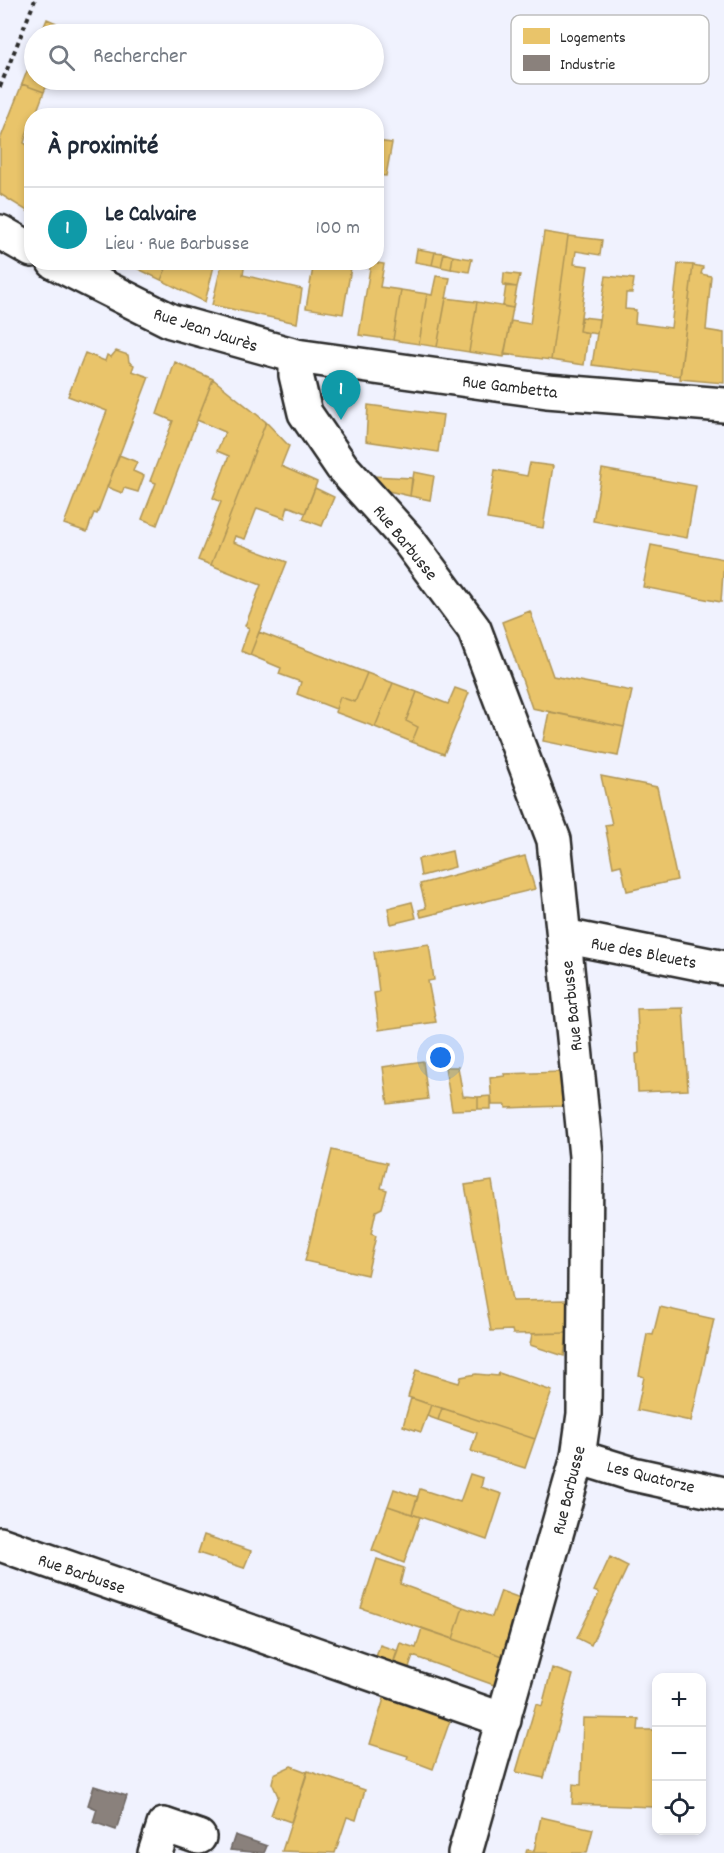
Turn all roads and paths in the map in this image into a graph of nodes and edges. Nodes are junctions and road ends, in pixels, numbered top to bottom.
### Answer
1 (35, 0) edge
2 (25, 24) edge
3 (24, 27) edge
4 (0, 87) edge
5 (0, 232) edge
6 (24, 246) edge
7 (70, 270) edge
8 (296, 357) junction
9 (724, 405) edge
10 (564, 936) junction
11 (724, 968) edge
12 (578, 1457) junction
13 (724, 1494) edge
14 (0, 1544) edge
15 (504, 1720) junction
16 (199, 1837) dead end
17 (155, 1853) edge
18 (465, 1853) edge

1 - 2 path
3 - 4 path
5 - 6 street
7 - 8 street, Rue Jean Jaurès
8 - 9 street, Rue Gambetta
8 - 10 street, Rue Barbusse
10 - 11 street, Rue des Bleuets
10 - 12 street, Rue Barbusse
12 - 13 street, Les Quatorze
12 - 15 street, Rue Barbusse
14 - 15 street, Rue Barbusse
15 - 18 street, Rue Barbusse
16 - 17 street

